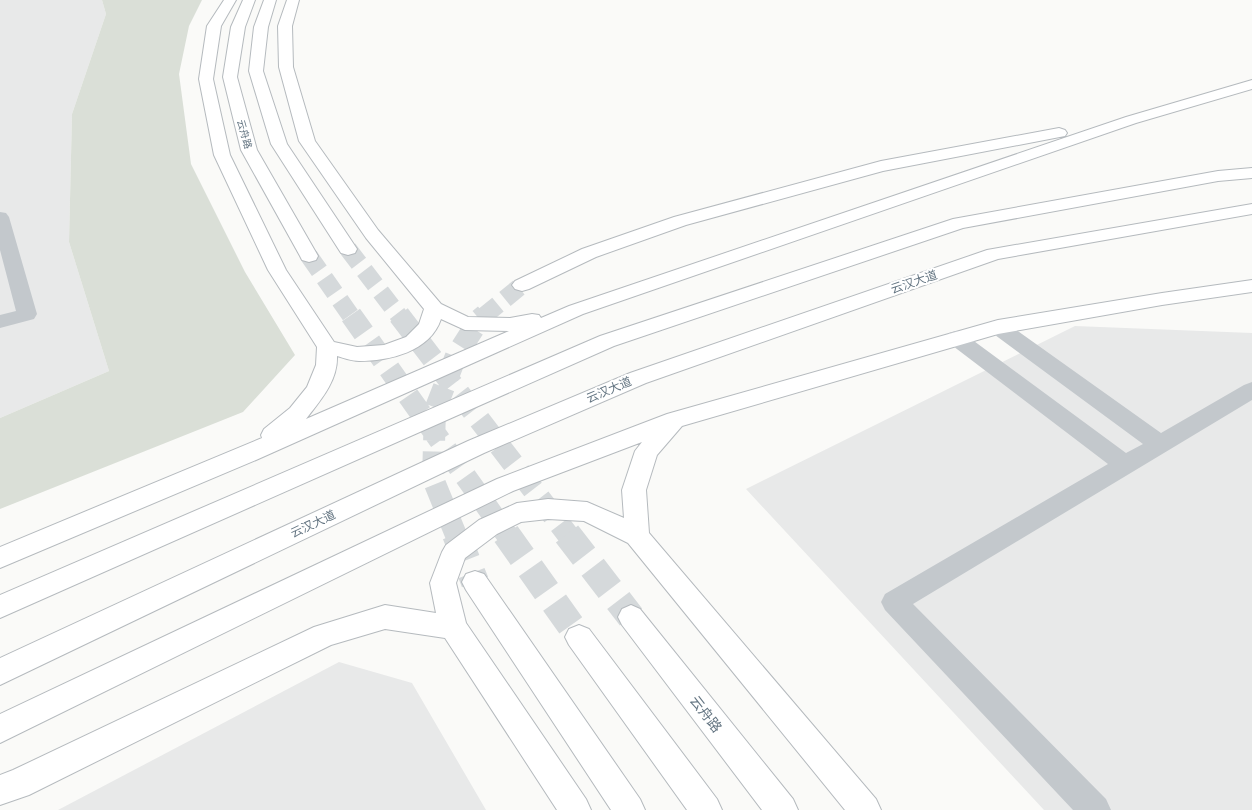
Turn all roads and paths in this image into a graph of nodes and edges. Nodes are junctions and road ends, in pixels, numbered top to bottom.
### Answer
1 (230, 0) edge
2 (249, 0) edge
3 (270, 0) edge
4 (293, 0) edge
5 (1252, 84) edge
6 (1131, 120) junction
7 (1252, 173) edge
8 (1252, 209) edge
9 (0, 217) edge
10 (348, 249) tunnel mouth
11 (309, 256) tunnel mouth
12 (522, 285) tunnel mouth
13 (1252, 286) edge
14 (434, 308) junction
15 (576, 310) junction
16 (0, 322) edge
17 (998, 327) junction
18 (956, 338) junction
19 (327, 347) junction
20 (1252, 390) edge
21 (675, 420) junction
22 (1161, 445) junction
23 (248, 454) junction
24 (1125, 465) junction
25 (637, 536) junction
26 (0, 558) edge
27 (475, 582) tunnel mouth
28 (0, 607) edge
29 (631, 617) tunnel mouth
30 (453, 627) junction
31 (579, 637) tunnel mouth
32 (0, 672) edge
33 (0, 729) edge
34 (0, 790) edge
35 (575, 810) edge
36 (630, 810) edge
37 (706, 810) edge
38 (782, 810) edge
39 (865, 810) edge
40 (1095, 810) edge

1 - 19 main road
2 - 11 main road, 云舟路
3 - 10 main road
4 - 14 main road
5 - 6 main road
6 - 12 main road
6 - 15 main road
7 - 28 main road
8 - 32 main road, 云汉大道
9 - 16 street
13 - 17 main road
14 - 15 main road
14 - 19 main road
15 - 23 main road
17 - 18 main road
17 - 22 street
18 - 21 main road
18 - 24 street
19 - 23 main road
20 - 22 street
21 - 25 main road
21 - 33 main road
22 - 24 street
23 - 26 main road
24 - 40 street
25 - 30 main road
25 - 39 main road
27 - 36 main road
29 - 38 main road, 云舟路
30 - 34 main road
30 - 35 main road
31 - 37 main road

